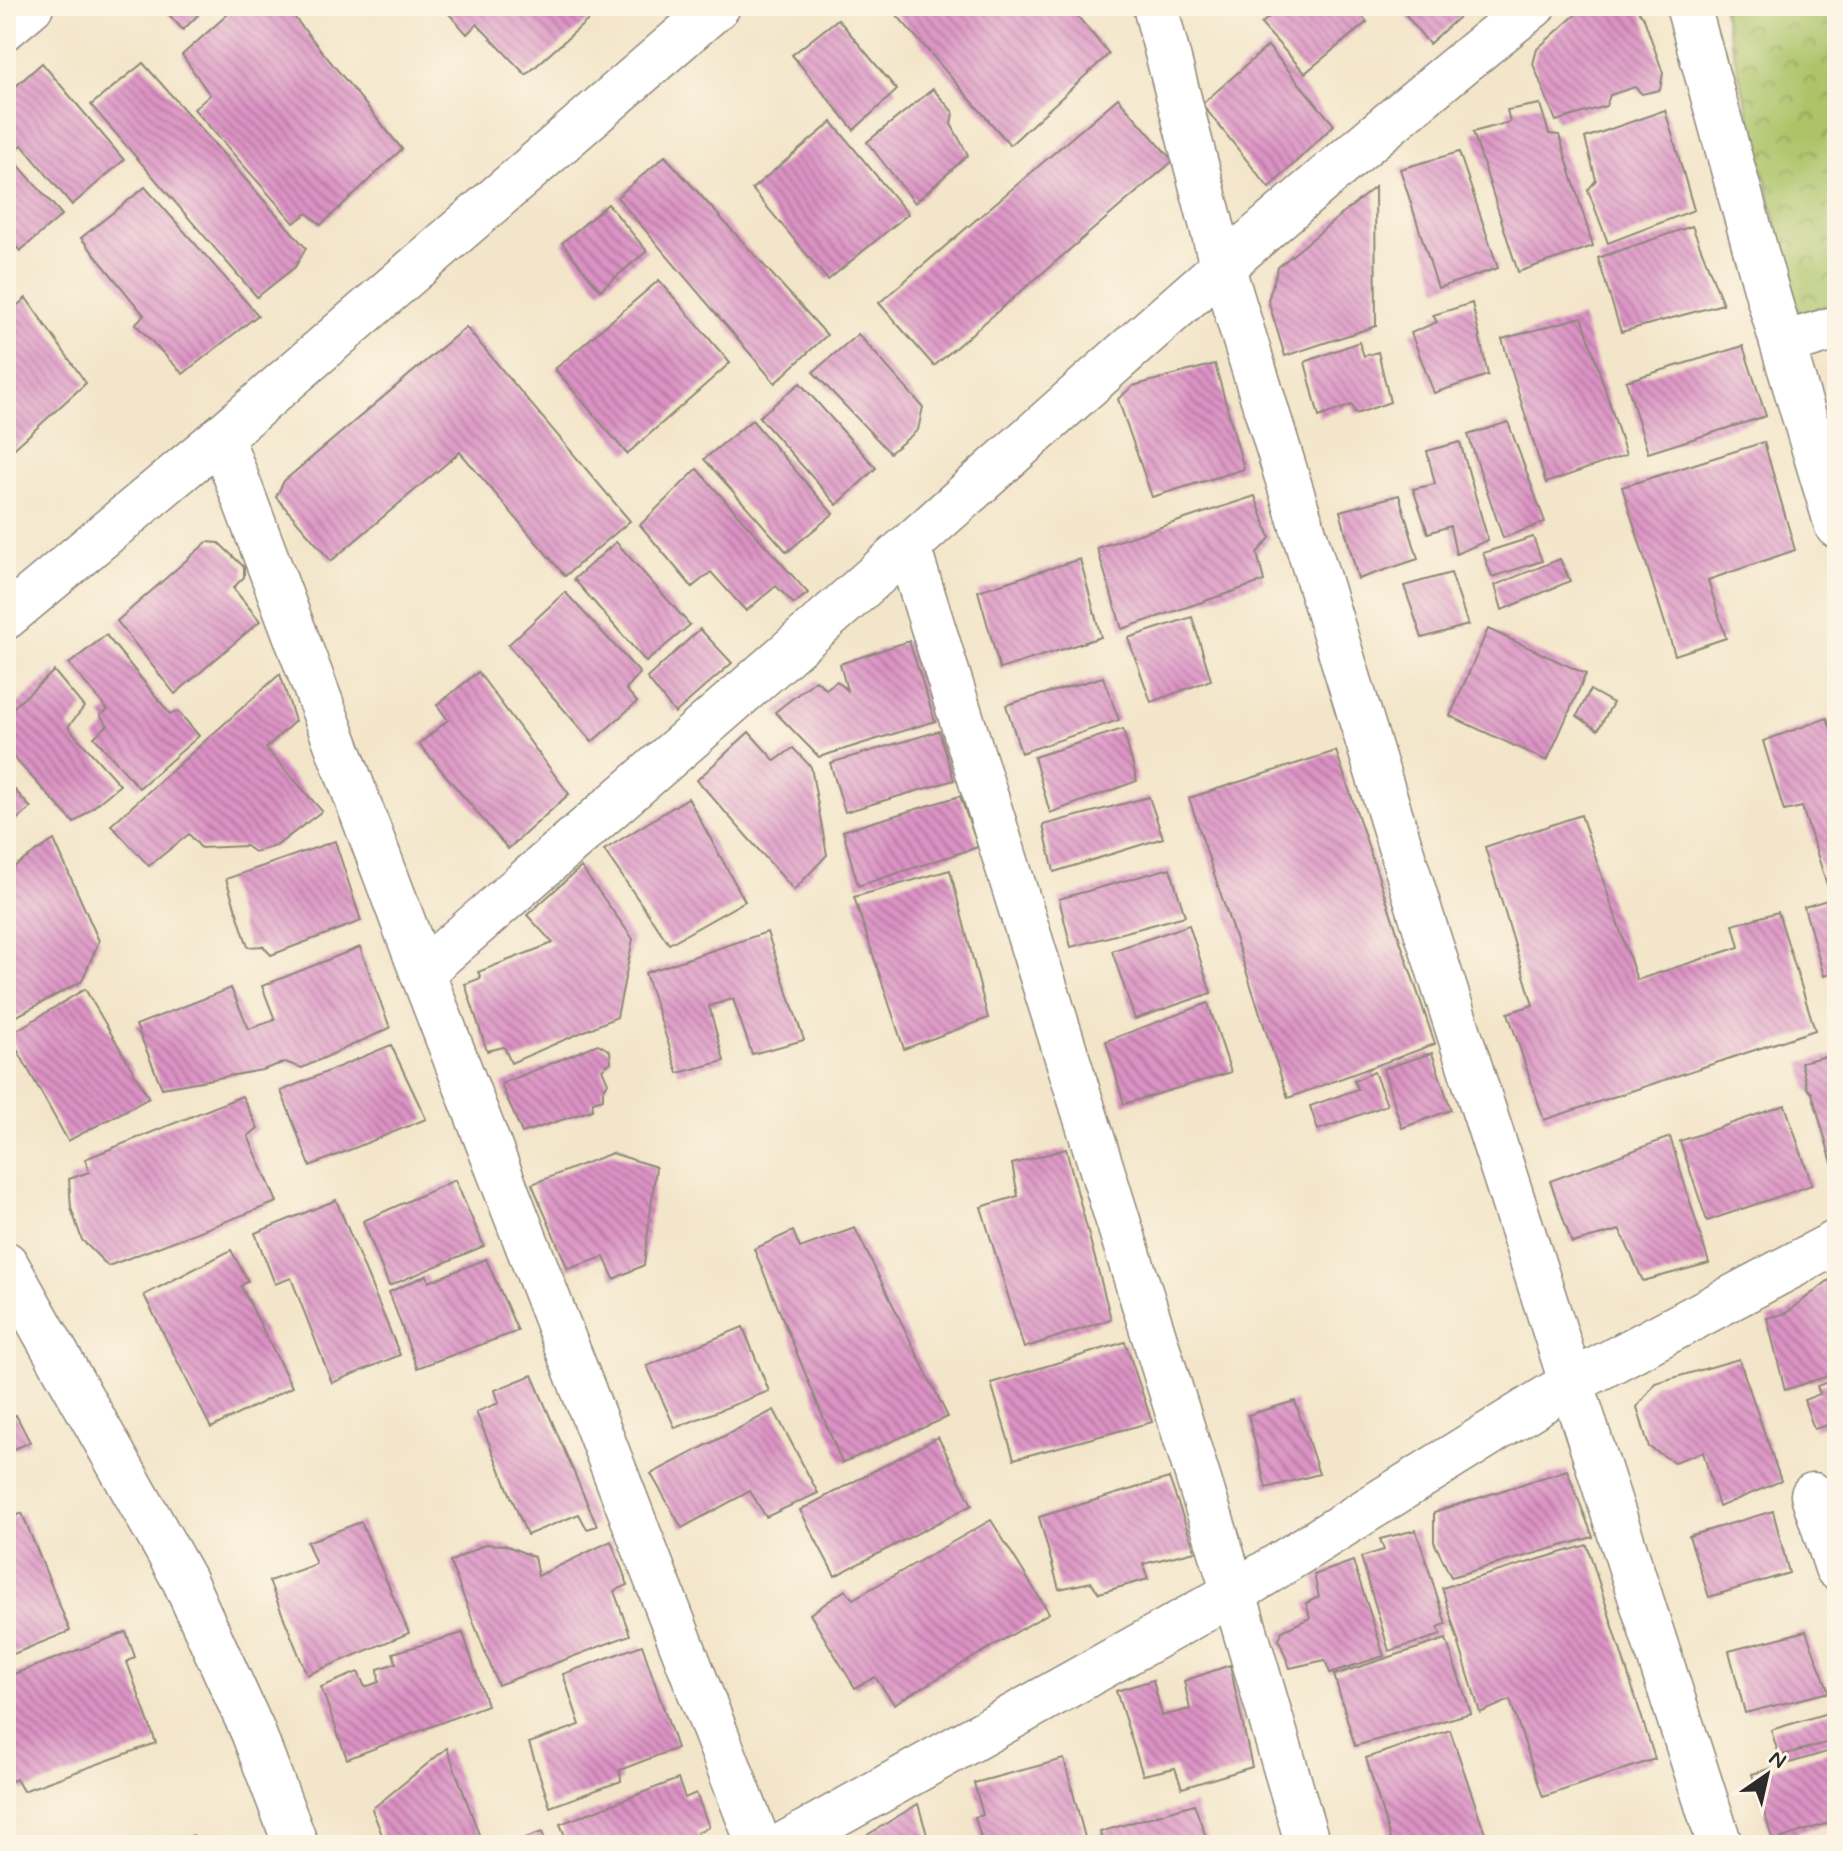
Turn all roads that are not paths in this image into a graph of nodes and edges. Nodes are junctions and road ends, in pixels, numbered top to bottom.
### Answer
1 (31, 6) edge
2 (718, 6) edge
3 (1155, 6) edge
4 (1533, 6) edge
5 (1688, 6) edge
6 (6, 27) edge
7 (1222, 265) junction
8 (1837, 328) edge
9 (1783, 344) junction
10 (221, 437) junction
11 (1837, 526) edge
12 (908, 547) junction
13 (6, 617) edge
14 (422, 972) junction
15 (1837, 1242) edge
16 (6, 1264) edge
17 (1571, 1383) junction
18 (1813, 1495) dead end
19 (1837, 1568) edge
20 (1234, 1593) junction
21 (296, 1845) edge
22 (759, 1845) edge
23 (783, 1845) edge
24 (1308, 1845) edge
25 (1720, 1845) edge

1 - 6 street
2 - 10 street
3 - 7 street
4 - 7 street
5 - 9 street
7 - 12 street
7 - 17 street
8 - 9 street
9 - 11 street
10 - 13 street
10 - 14 street
12 - 14 street
12 - 20 street
14 - 22 street
15 - 17 street
16 - 21 street
17 - 20 street
17 - 25 street
18 - 19 street
20 - 23 street
20 - 24 street

